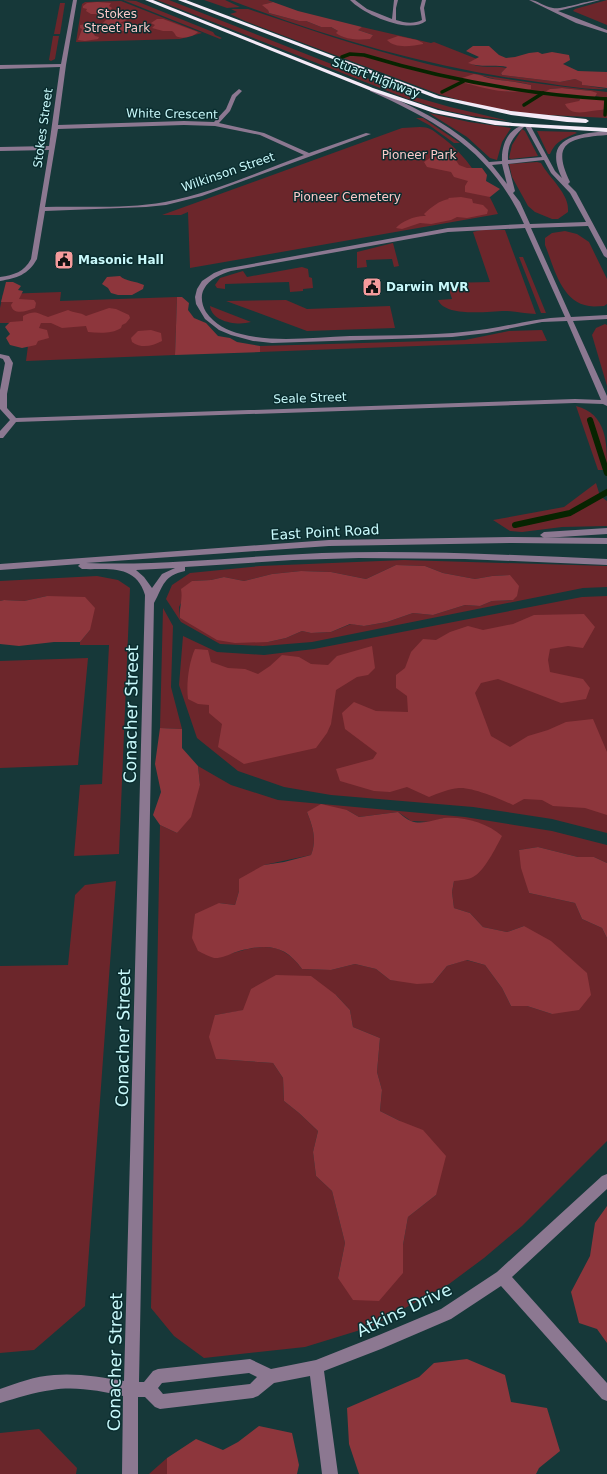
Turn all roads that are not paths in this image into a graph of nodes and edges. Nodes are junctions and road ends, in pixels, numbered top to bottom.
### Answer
1 (75, 0) edge
2 (144, 0) edge
3 (181, 0) edge
4 (362, 0) edge
5 (396, 0) edge
6 (424, 0) edge
7 (531, 0) edge
8 (598, 0) edge
9 (151, 1) edge
10 (353, 1) edge
11 (554, 10) junction
12 (394, 21) junction
13 (607, 32) edge
14 (63, 65) junction
15 (0, 67) edge
16 (371, 89) junction
17 (239, 91) dead end
18 (482, 109) junction
19 (215, 124) junction
20 (55, 126) junction
21 (525, 126) junction
22 (607, 131) edge
23 (368, 134) dead end
24 (52, 148) junction
25 (0, 149) edge
26 (308, 155) junction
27 (544, 158) junction
28 (504, 162) junction
29 (488, 164) junction
30 (573, 192) junction
31 (517, 202) junction
32 (42, 209) junction
33 (590, 224) junction
34 (527, 225) junction
35 (607, 256) edge
36 (0, 279) edge
37 (607, 317) edge
38 (569, 318) junction
39 (0, 356) edge
40 (607, 403) edge
41 (14, 420) junction
42 (0, 436) edge
43 (607, 531) edge
44 (512, 540) junction
45 (607, 541) edge
46 (226, 561) junction
47 (607, 562) edge
48 (44, 564) junction
49 (0, 567) edge
50 (119, 567) junction
51 (150, 602) junction
52 (607, 1180) edge
53 (502, 1277) junction
54 (316, 1367) junction
55 (270, 1376) junction
56 (148, 1389) junction
57 (131, 1390) junction
58 (607, 1394) edge
59 (0, 1396) edge
60 (130, 1474) edge
61 (330, 1474) edge

1 - 14 street, Stokes Street
2 - 9 street
3 - 18 highway, Stuart Highway
4 - 10 street
5 - 12 street
6 - 12 street
7 - 11 street
8 - 11 street
9 - 16 highway, Stuart Highway
10 - 12 street
11 - 13 street
14 - 15 street
14 - 20 street, Stokes Street
16 - 21 highway, Stuart Highway
16 - 29 street
17 - 19 street
18 - 21 highway
18 - 21 highway, Stuart Highway
19 - 20 street, White Crescent
19 - 26 street, White Crescent
20 - 24 street, Stokes Street
21 - 22 highway, Stuart Highway
21 - 27 street
21 - 28 street
22 - 30 street
23 - 26 street, Wilkinson Street
24 - 25 street
24 - 32 street, Stokes Street
26 - 32 street, Wilkinson Street
27 - 28 street
27 - 30 street
28 - 29 street
28 - 31 street
29 - 31 street
30 - 33 street
31 - 34 street
32 - 36 street, Stokes Street
33 - 34 street
33 - 35 street
34 - 38 street
34 - 38 street
37 - 38 street
38 - 40 street
39 - 41 street
40 - 41 street, Seale Street
41 - 42 street
43 - 44 street
44 - 45 street, East Point Road
44 - 48 street, East Point Road
46 - 47 street, East Point Road
46 - 50 street, East Point Road
46 - 51 street, Conacher Street
48 - 49 street, East Point Road
48 - 50 street, East Point Road
50 - 51 street, Conacher Street
51 - 57 street, Conacher Street
52 - 53 street, Atkins Drive
53 - 54 street, Atkins Drive
53 - 58 street
54 - 55 street, Atkins Drive
54 - 61 street
55 - 56 street
55 - 56 street
56 - 57 street
57 - 59 street
57 - 60 street, Conacher Street

